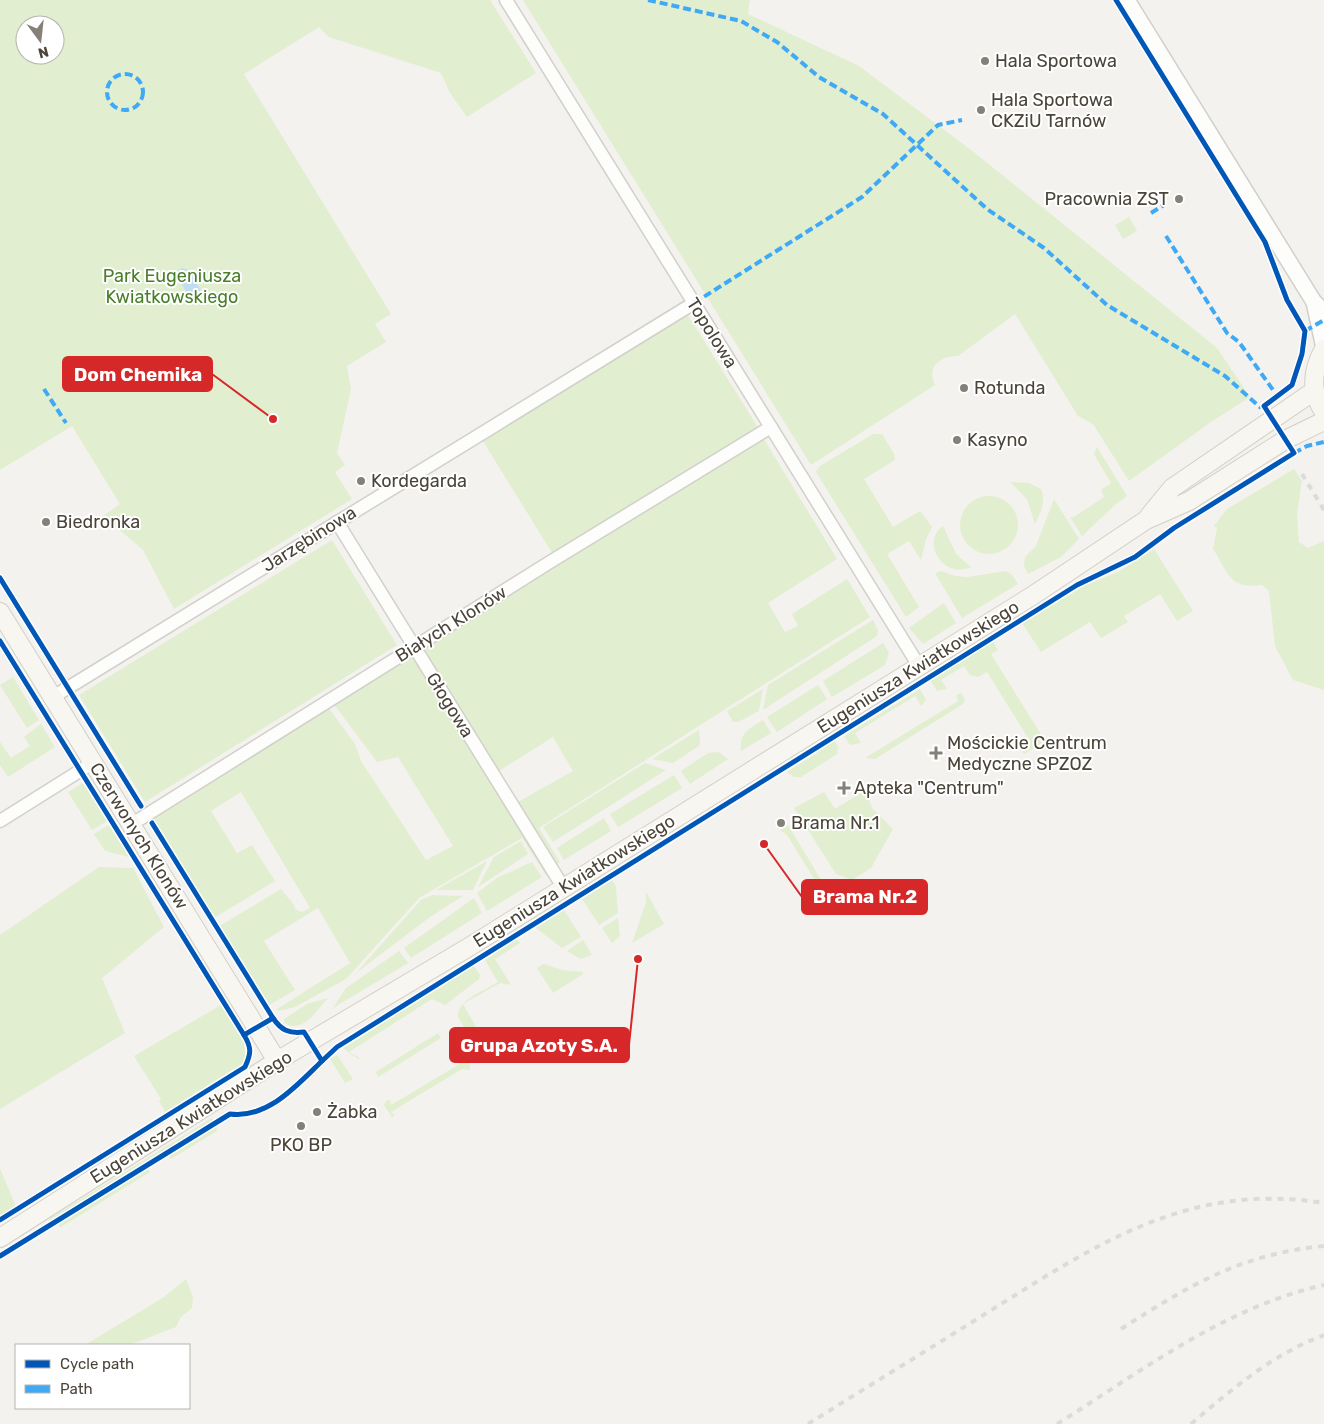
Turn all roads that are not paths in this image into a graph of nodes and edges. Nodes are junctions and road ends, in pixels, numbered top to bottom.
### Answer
1 (506, 0) edge
2 (1127, 0) edge
3 (694, 303) junction
4 (1319, 307) edge
5 (1324, 349) edge
6 (1314, 391) junction
7 (1324, 412) edge
8 (1324, 420) edge
9 (771, 427) junction
10 (1146, 520) junction
11 (337, 522) junction
12 (0, 612) edge
13 (414, 647) junction
14 (919, 666) junction
15 (53, 698) junction
16 (94, 762) junction
17 (0, 821) edge
18 (132, 824) junction
19 (563, 887) junction
20 (277, 1062) junction
21 (0, 1238) edge

1 - 3 street, Topolowa
2 - 4 street
3 - 9 street, Topolowa
3 - 11 street, Jarzębinowa
4 - 5 street
5 - 6 main road
6 - 7 main road
6 - 10 main road, Eugeniusza Kwiatkowskiego
8 - 10 main road, Eugeniusza Kwiatkowskiego
9 - 13 street, Białych Klonów
9 - 14 street, Topolowa
10 - 14 main road, Eugeniusza Kwiatkowskiego
11 - 13 street, Głogowa
11 - 15 street, Jarzębinowa
12 - 15 main road, Czerwonych Klonów
13 - 18 street, Białych Klonów
13 - 19 street, Głogowa
14 - 19 main road, Eugeniusza Kwiatkowskiego
15 - 16 main road, Czerwonych Klonów
16 - 17 street
16 - 18 main road, Czerwonych Klonów
18 - 20 main road, Czerwonych Klonów
19 - 20 main road, Eugeniusza Kwiatkowskiego
20 - 21 main road, Eugeniusza Kwiatkowskiego

